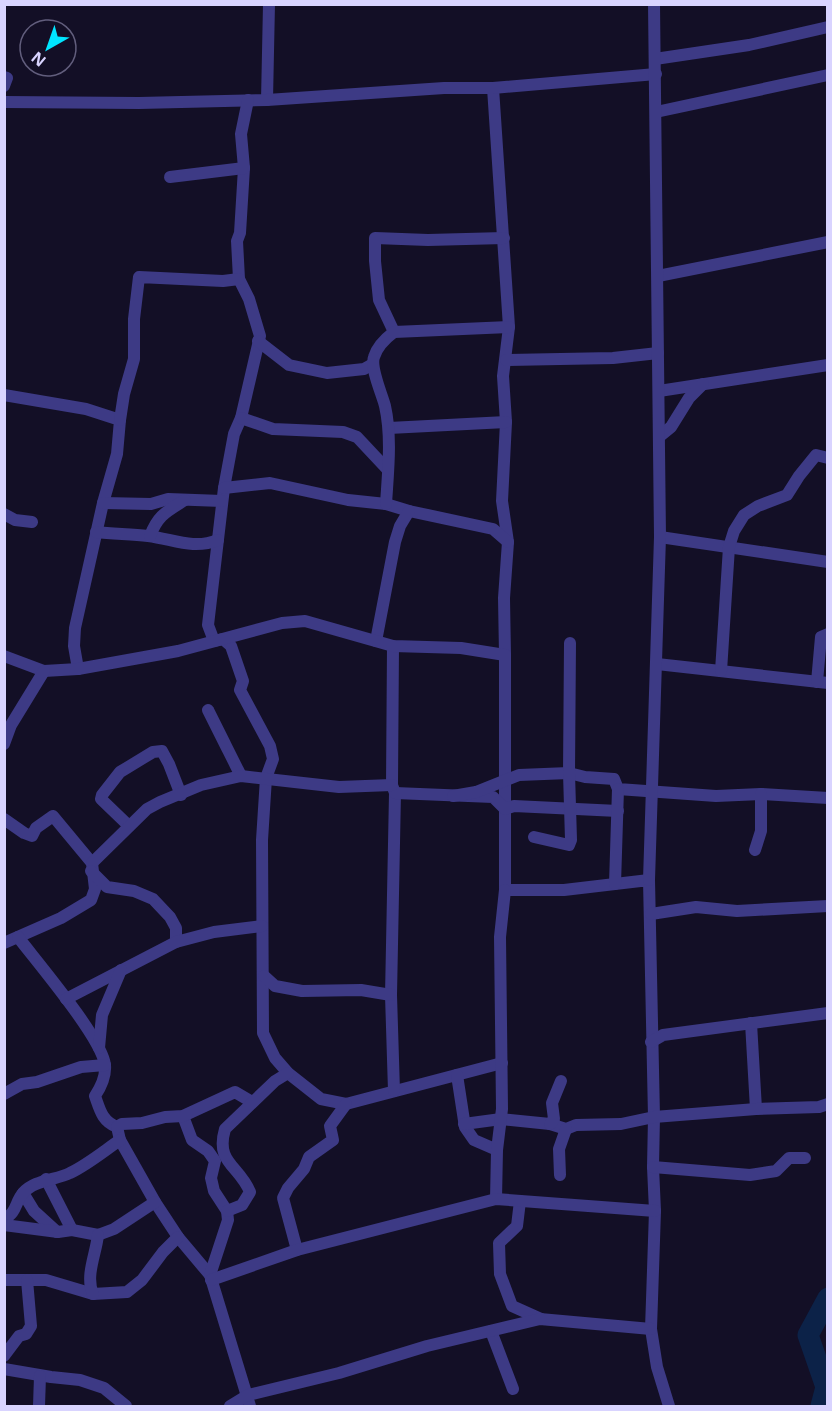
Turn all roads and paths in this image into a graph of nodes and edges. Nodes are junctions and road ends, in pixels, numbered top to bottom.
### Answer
1 (269, 4) edge
2 (654, 4) edge
3 (828, 27) edge
4 (655, 59) junction
5 (656, 74) junction
6 (828, 75) edge
7 (4, 77) edge
8 (4, 86) edge
9 (493, 88) junction
10 (248, 100) junction
11 (267, 100) junction
12 (4, 102) edge
13 (656, 112) junction
14 (244, 168) junction
15 (170, 177) dead end
16 (504, 238) junction
17 (828, 242) edge
18 (658, 276) junction
19 (238, 279) junction
20 (508, 327) junction
21 (394, 332) junction
22 (258, 341) junction
23 (658, 353) junction
24 (506, 360) junction
25 (373, 364) junction
26 (828, 365) edge
27 (704, 383) junction
28 (659, 391) junction
29 (4, 395) edge
30 (242, 418) junction
31 (120, 420) junction
32 (506, 422) junction
33 (388, 428) junction
34 (660, 436) junction
35 (828, 458) edge
36 (387, 469) junction
37 (223, 495) junction
38 (185, 500) junction
39 (103, 503) junction
40 (386, 504) junction
41 (409, 511) junction
42 (4, 514) edge
43 (32, 522) dead end
44 (96, 532) junction
45 (150, 536) junction
46 (660, 537) junction
47 (218, 540) junction
48 (508, 542) junction
49 (729, 547) junction
50 (828, 562) edge
51 (828, 634) edge
52 (214, 641) junction
53 (376, 641) junction
54 (570, 643) dead end
55 (393, 646) junction
56 (505, 655) junction
57 (4, 656) edge
58 (657, 664) junction
59 (78, 669) junction
60 (44, 671) junction
61 (721, 672) junction
62 (822, 683) edge
63 (208, 710) dead end
64 (8, 724) edge
65 (4, 744) edge
66 (569, 773) junction
67 (241, 776) junction
68 (266, 778) junction
69 (504, 780) junction
70 (393, 789) junction
71 (618, 789) junction
72 (651, 792) junction
73 (761, 794) junction
74 (181, 795) junction
75 (453, 796) junction
76 (828, 798) edge
77 (505, 809) junction
78 (571, 810) junction
79 (618, 811) junction
80 (4, 819) edge
81 (129, 826) junction
82 (534, 837) dead end
83 (756, 850) dead end
84 (91, 867) junction
85 (649, 880) junction
86 (615, 884) junction
87 (505, 890) junction
88 (828, 906) edge
89 (651, 914) junction
90 (262, 926) junction
91 (18, 937) junction
92 (176, 942) junction
93 (4, 943) edge
94 (121, 970) junction
95 (264, 976) junction
96 (391, 995) junction
97 (66, 999) junction
98 (828, 1013) edge
99 (751, 1023) junction
100 (651, 1042) junction
101 (99, 1049) junction
102 (502, 1063) junction
103 (105, 1065) junction
104 (288, 1073) junction
105 (457, 1075) junction
106 (561, 1081) dead end
107 (394, 1091) junction
108 (4, 1094) edge
109 (252, 1102) junction
110 (346, 1104) junction
111 (828, 1104) edge
112 (756, 1109) junction
113 (183, 1116) junction
114 (654, 1117) junction
115 (501, 1119) junction
116 (464, 1124) junction
117 (550, 1124) junction
118 (117, 1127) junction
119 (566, 1128) junction
120 (120, 1140) junction
121 (497, 1150) junction
122 (805, 1158) dead end
123 (653, 1167) junction
124 (560, 1175) dead end
125 (46, 1179) junction
126 (23, 1193) junction
127 (496, 1199) junction
128 (520, 1201) junction
129 (155, 1202) junction
130 (655, 1210) junction
131 (227, 1211) junction
132 (4, 1219) edge
133 (4, 1225) edge
134 (72, 1230) junction
135 (58, 1232) junction
136 (98, 1235) junction
137 (178, 1237) junction
138 (297, 1250) junction
139 (211, 1278) junction
140 (4, 1280) edge
141 (27, 1280) junction
142 (93, 1294) junction
143 (543, 1320) junction
144 (651, 1329) junction
145 (491, 1331) junction
146 (4, 1336) edge
147 (19, 1336) junction
148 (4, 1356) edge
149 (4, 1369) edge
150 (40, 1376) junction
151 (513, 1389) dead end
152 (249, 1401) edge
153 (39, 1407) edge
154 (126, 1407) edge
155 (230, 1407) edge
156 (669, 1407) edge

1 - 11 street
2 - 4 street
3 - 4 street
4 - 5 street
5 - 9 street
5 - 13 street
6 - 13 street
7 - 8 street
9 - 11 street
9 - 16 street
10 - 11 street
10 - 12 street
10 - 14 street
13 - 18 street
14 - 15 street
14 - 19 street
16 - 20 street
16 - 21 street
17 - 18 street
18 - 23 street
19 - 22 street
19 - 31 street
20 - 21 street
20 - 24 street
21 - 25 street
22 - 25 street
22 - 30 street
23 - 24 street
23 - 28 street
24 - 32 street
25 - 33 street
26 - 27 street
27 - 28 street
27 - 34 street
28 - 34 street
29 - 31 street
30 - 36 street
30 - 37 street
31 - 39 street
32 - 33 street
32 - 48 street
33 - 36 street
34 - 46 street
35 - 49 street
36 - 40 street
37 - 38 street
37 - 40 street
37 - 47 street
38 - 39 street
38 - 45 street
39 - 44 street
40 - 41 street
41 - 48 street
41 - 53 street
42 - 43 street
44 - 45 street
44 - 59 street
45 - 47 street
46 - 49 street
46 - 58 street
47 - 52 street
48 - 56 street
49 - 50 street
49 - 61 street
51 - 62 street
52 - 53 street
52 - 59 street
52 - 68 street
53 - 55 street
54 - 66 street
55 - 56 street
55 - 70 street
56 - 69 street
57 - 60 street
58 - 61 street
58 - 72 street
59 - 60 street
60 - 64 street
61 - 62 street
63 - 67 street
64 - 65 street
66 - 69 street
66 - 71 street
66 - 78 street
67 - 68 street
67 - 74 street
68 - 70 street
68 - 90 street
69 - 75 street
69 - 77 street
70 - 75 street
70 - 96 street
71 - 72 street
71 - 79 street
72 - 73 street
72 - 85 street
73 - 76 street
73 - 83 street
74 - 81 street
74 - 81 street
75 - 77 street
77 - 78 street
77 - 87 street
78 - 79 street
78 - 82 street
79 - 86 street
80 - 84 street
81 - 84 street
84 - 91 street
84 - 92 street
85 - 86 street
85 - 89 street
86 - 87 street
87 - 102 street
88 - 89 street
89 - 100 street
90 - 92 street
90 - 95 street
91 - 93 street
91 - 97 street
92 - 94 street
94 - 97 street
94 - 101 street
95 - 96 street
95 - 104 street
96 - 107 street
97 - 101 street
98 - 99 street
99 - 100 street
99 - 112 street
100 - 114 street
101 - 103 street
102 - 105 street
102 - 115 street
103 - 108 street
103 - 118 street
104 - 109 street
104 - 110 street
105 - 107 street
105 - 116 street
106 - 117 street
107 - 110 street
109 - 113 street
109 - 131 street
110 - 138 street
111 - 112 street
112 - 114 street
113 - 118 street
113 - 131 street
114 - 119 street
114 - 123 street
115 - 116 street
115 - 117 street
115 - 121 street
116 - 121 street
117 - 119 street
118 - 120 street
119 - 124 street
120 - 125 street
120 - 129 street
121 - 127 street
122 - 123 street
123 - 130 street
125 - 126 street
125 - 134 street
126 - 132 street
126 - 135 street
127 - 128 street
127 - 138 street
128 - 130 street
128 - 143 street
129 - 136 street
129 - 137 street
130 - 144 street
131 - 139 street
133 - 135 street
134 - 135 street
134 - 136 street
136 - 142 street
137 - 139 street
137 - 142 street
138 - 139 street
139 - 152 street
140 - 141 street
141 - 142 street
141 - 147 street
143 - 144 street
143 - 145 street
144 - 156 street
145 - 151 street
145 - 152 street
146 - 147 street
147 - 148 street
149 - 150 street
150 - 153 street
150 - 154 street
152 - 155 street

